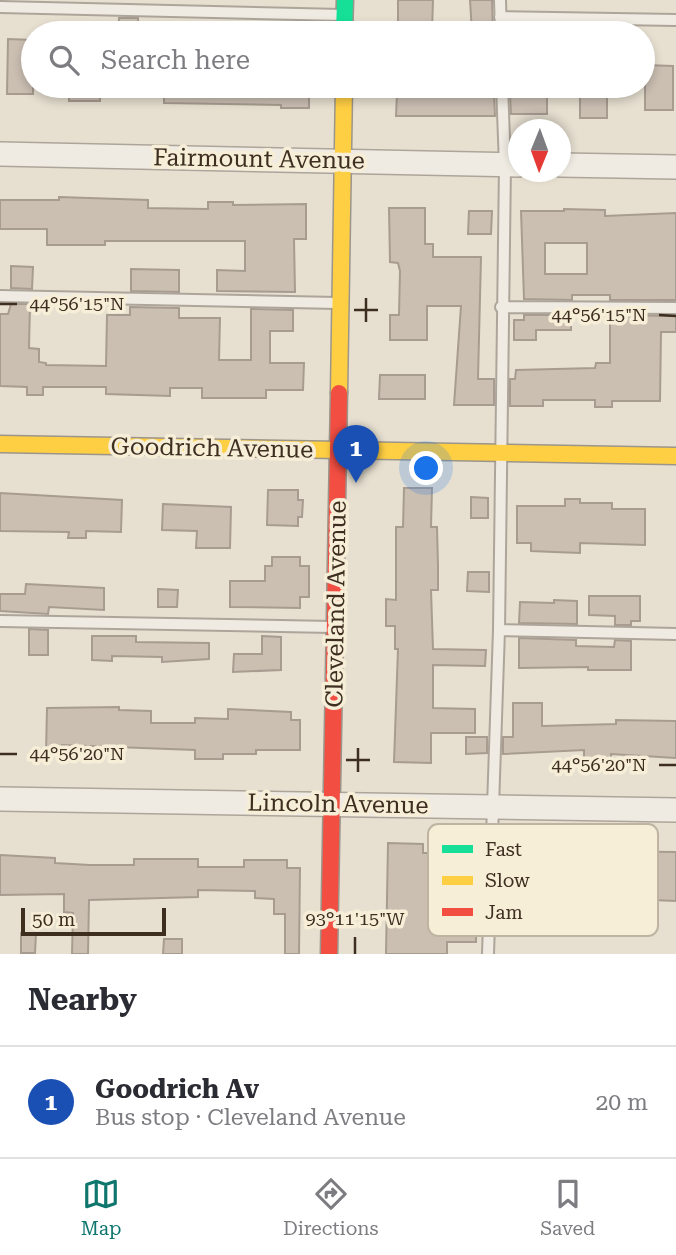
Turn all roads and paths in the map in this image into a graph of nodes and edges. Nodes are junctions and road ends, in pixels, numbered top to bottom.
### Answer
1 (500, 0) edge
2 (0, 7) edge
3 (345, 8) edge
4 (500, 17) junction
5 (676, 20) edge
6 (500, 21) edge
7 (344, 98) edge
8 (504, 98) edge
9 (508, 133) edge
10 (0, 154) edge
11 (343, 160) junction
12 (508, 165) edge
13 (571, 165) edge
14 (676, 167) edge
15 (511, 182) edge
16 (0, 296) edge
17 (340, 303) junction
18 (501, 307) junction
19 (676, 308) edge
20 (0, 444) edge
21 (339, 450) junction
22 (500, 453) junction
23 (676, 456) edge
24 (0, 621) edge
25 (336, 627) junction
26 (499, 630) junction
27 (676, 634) edge
28 (0, 799) edge
29 (332, 804) junction
30 (495, 807) junction
31 (676, 810) edge
32 (494, 824) edge
33 (489, 936) edge
34 (329, 954) edge
35 (488, 954) edge

1 - 4 lane
2 - 3 lane
4 - 5 lane
4 - 6 lane
7 - 11 street, Cleveland Avenue
8 - 9 lane
10 - 11 street, Fairmount Avenue
11 - 12 street, Fairmount Avenue
11 - 17 street, Cleveland Avenue
13 - 14 street
15 - 18 lane
16 - 17 lane
17 - 21 street, Cleveland Avenue
18 - 19 lane
18 - 22 lane
20 - 21 street, Goodrich Avenue
21 - 22 street, Goodrich Avenue
21 - 25 street, Cleveland Avenue
22 - 23 street, Goodrich Avenue
22 - 26 lane
24 - 25 lane
25 - 29 street, Cleveland Avenue
26 - 27 lane
26 - 30 lane
28 - 29 street, Lincoln Avenue
29 - 30 street, Lincoln Avenue
29 - 34 street, Cleveland Avenue
30 - 31 street, Lincoln Avenue
30 - 32 lane
33 - 35 lane

